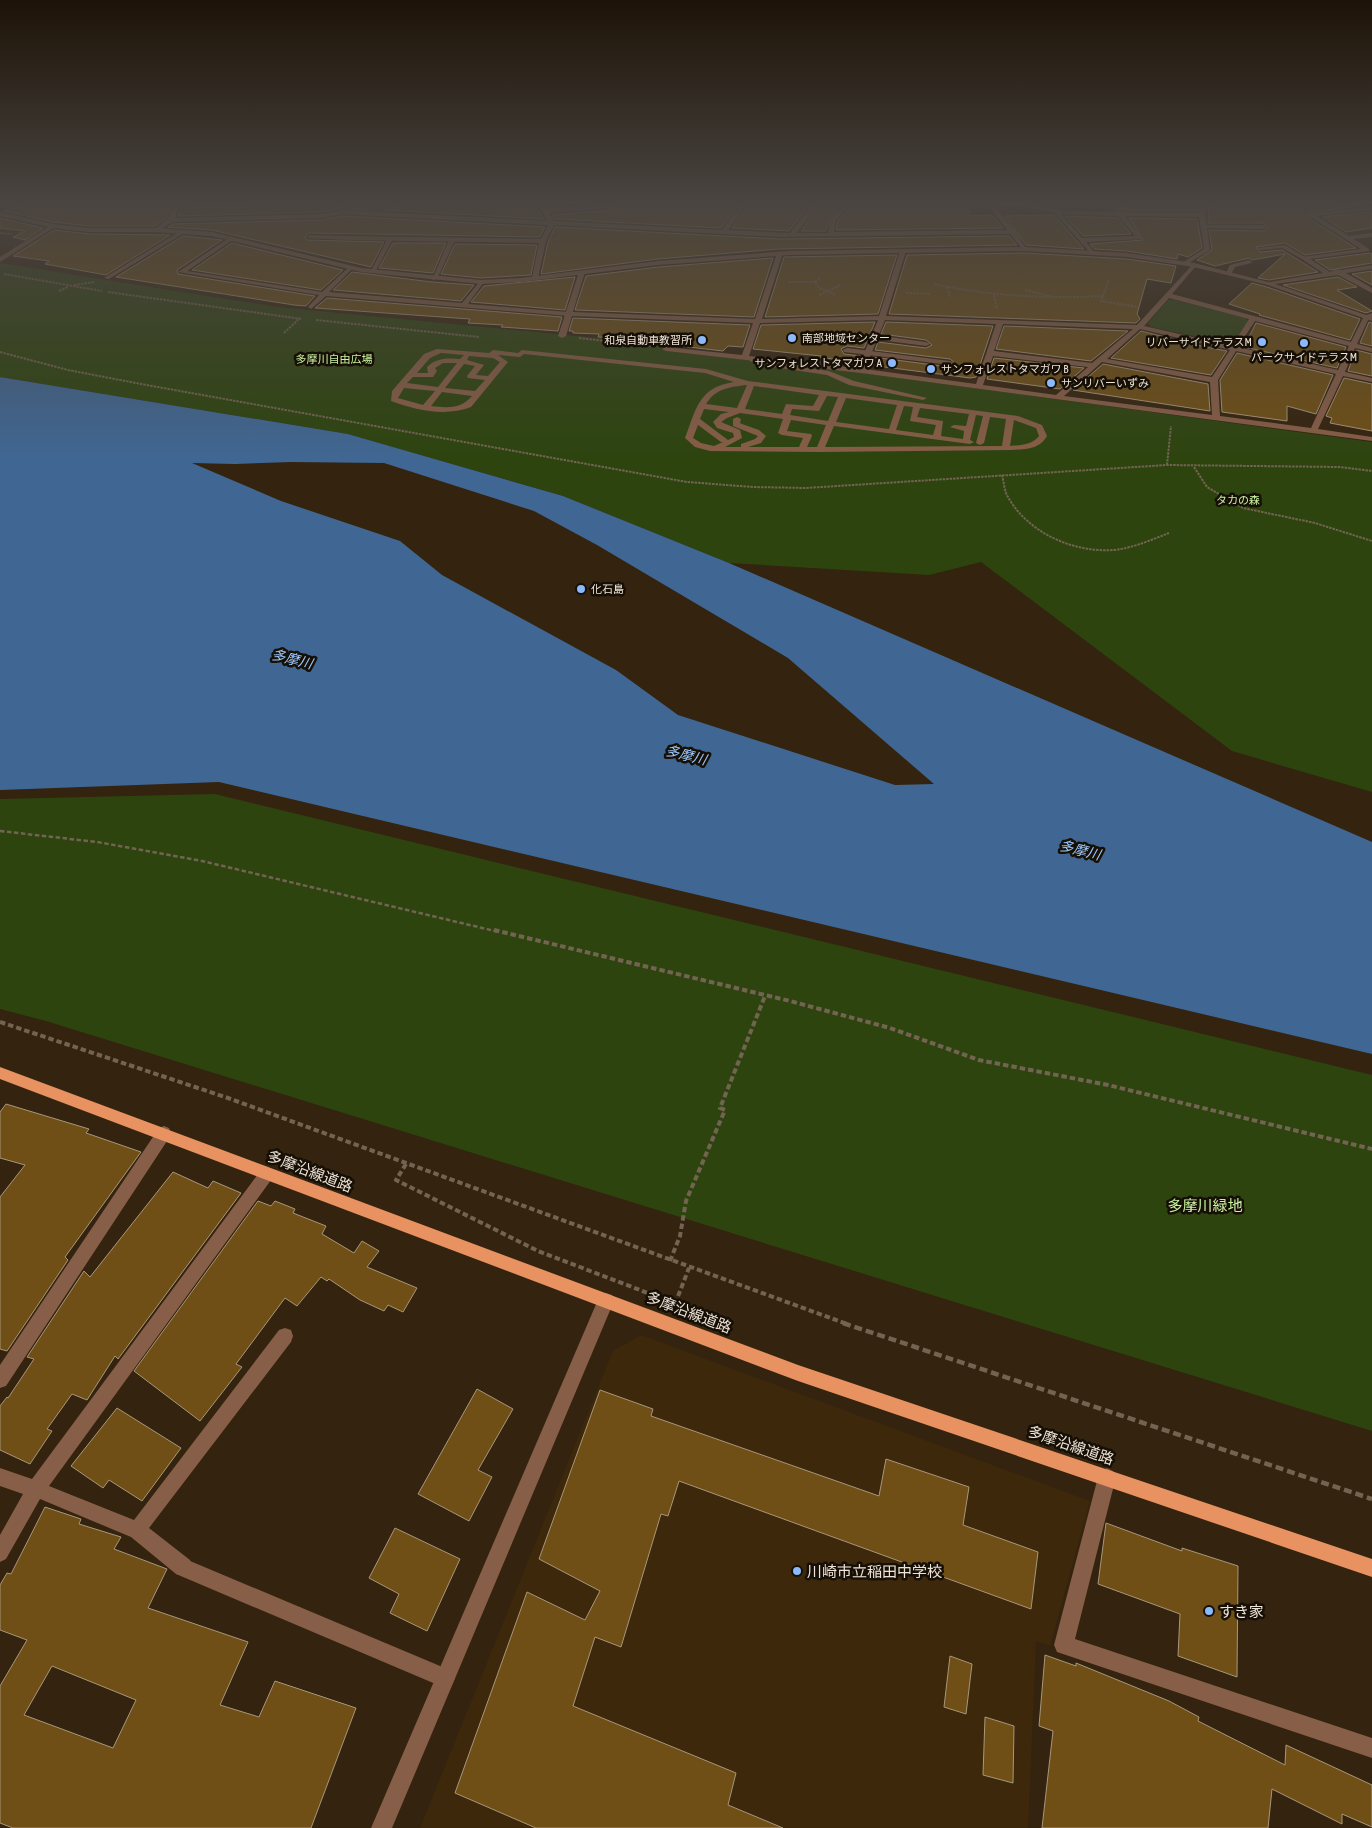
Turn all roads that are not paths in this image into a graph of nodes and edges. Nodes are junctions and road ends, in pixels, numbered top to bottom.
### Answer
1 (287, 288) edge
2 (330, 288) edge
3 (476, 288) edge
4 (577, 288) edge
5 (770, 288) edge
6 (891, 288) edge
7 (1172, 288) edge
8 (1283, 288) edge
9 (324, 294) junction
10 (1166, 295) junction
11 (463, 306) junction
12 (311, 307) dead end
13 (568, 314) junction
14 (1370, 317) edge
15 (882, 318) junction
16 (1253, 319) junction
17 (758, 321) junction
18 (1000, 322) junction
19 (1139, 327) junction
20 (562, 336) road end
21 (875, 337) junction
22 (926, 344) dead end
23 (1352, 344) junction
24 (666, 349) dead end
25 (1235, 349) junction
26 (847, 350) dead end
27 (1372, 350) edge
28 (469, 353) junction
29 (869, 353) junction
30 (990, 353) junction
31 (491, 356) junction
32 (749, 359) junction
33 (462, 362) junction
34 (950, 363) dead end
35 (1098, 363) junction
36 (862, 371) junction
37 (1341, 373) junction
38 (411, 375) junction
39 (491, 379) junction
40 (1214, 380) junction
41 (1372, 380) edge
42 (750, 384) junction
43 (402, 385) junction
44 (978, 386) junction
45 (441, 389) junction
46 (824, 393) junction
47 (478, 394) junction
48 (842, 395) junction
49 (1059, 396) junction
50 (901, 403) junction
51 (917, 405) junction
52 (702, 406) junction
53 (426, 407) junction
54 (740, 411) junction
55 (973, 412) junction
56 (753, 413) junction
57 (986, 414) junction
58 (786, 417) junction
59 (1010, 417) junction
60 (1216, 417) junction
61 (696, 420) junction
62 (832, 423) junction
63 (954, 427) dead end
64 (969, 428) junction
65 (1314, 430) junction
66 (892, 431) junction
67 (718, 435) junction
68 (937, 437) junction
69 (707, 438) dead end
70 (1372, 439) edge
71 (966, 441) junction
72 (728, 443) junction
73 (980, 443) junction
74 (1008, 447) junction
75 (715, 449) junction
76 (735, 450) junction
77 (798, 450) junction
78 (820, 450) junction
79 (0, 1073) edge
80 (164, 1133) junction
81 (266, 1175) junction
82 (606, 1301) junction
83 (285, 1336) dead end
84 (0, 1380) edge
85 (0, 1477) edge
86 (1107, 1477) junction
87 (36, 1489) junction
88 (137, 1530) junction
89 (0, 1553) edge
90 (1372, 1568) edge
91 (445, 1678) junction
92 (1372, 1748) edge
93 (381, 1828) edge

1 - 9 street
2 - 9 street
3 - 11 street
4 - 13 street
5 - 17 street
6 - 15 street
7 - 10 street
8 - 14 street
9 - 11 street
9 - 12 street
10 - 16 street
10 - 19 street
11 - 13 street
13 - 17 street
13 - 20 street
14 - 23 street
15 - 17 street
15 - 18 street
15 - 21 street
16 - 23 street
16 - 25 street
17 - 32 street
18 - 19 street
18 - 30 street
19 - 25 street
19 - 35 street
21 - 22 street
21 - 29 street
23 - 27 street
23 - 37 street
24 - 32 street
25 - 37 street
25 - 40 street
26 - 29 street
28 - 31 street
28 - 33 street
28 - 38 street
29 - 34 street
29 - 36 street
30 - 35 street
30 - 44 street
31 - 39 street
31 - 42 street
32 - 36 street
32 - 55 street
33 - 38 street
33 - 39 street
33 - 45 street
35 - 40 street
35 - 49 street
36 - 44 street
37 - 41 street
37 - 65 street
38 - 43 street
39 - 47 street
40 - 60 street
42 - 46 street
42 - 52 street
42 - 54 street
43 - 45 street
43 - 53 street
44 - 49 street
45 - 47 street
45 - 53 street
46 - 48 street
46 - 58 street
47 - 53 street
48 - 50 street
48 - 62 street
49 - 60 street
50 - 51 street
50 - 66 street
51 - 55 street
51 - 68 street
52 - 54 street
52 - 61 street
54 - 56 street
54 - 72 street
55 - 57 street
55 - 64 street
56 - 58 street
56 - 76 street
57 - 59 street
57 - 73 street
58 - 62 street
58 - 77 street
59 - 74 street
59 - 74 street
60 - 65 street
61 - 67 street
61 - 75 street
62 - 66 street
62 - 78 street
63 - 64 street
64 - 71 street
65 - 70 street
66 - 68 street
67 - 69 street
67 - 72 street
68 - 71 street
71 - 73 street
72 - 75 street
73 - 74 street
74 - 78 street
75 - 76 street
76 - 77 street
77 - 78 street
79 - 80 main road, 多摩沿線道路
80 - 81 main road, 多摩沿線道路
80 - 84 street
81 - 82 main road, 多摩沿線道路
81 - 87 street
82 - 86 main road, 多摩沿線道路
82 - 91 street
83 - 88 street
85 - 87 street
86 - 90 main road, 多摩沿線道路
86 - 92 street
87 - 88 street
87 - 89 street
88 - 91 street
91 - 93 street

